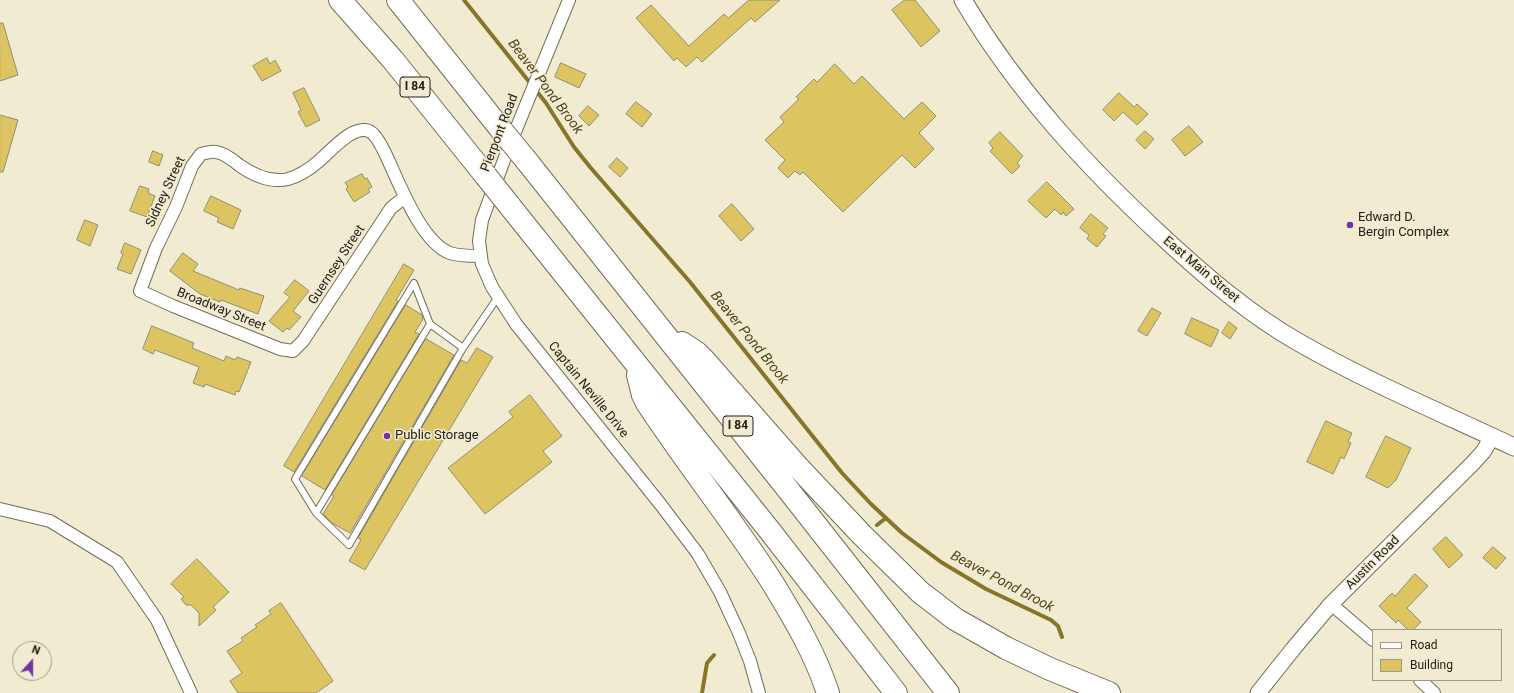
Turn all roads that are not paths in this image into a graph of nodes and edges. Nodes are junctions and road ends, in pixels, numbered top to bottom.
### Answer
1 (340, 0) edge
2 (398, 0) edge
3 (568, 0) edge
4 (962, 0) edge
5 (405, 197) junction
6 (480, 256) junction
7 (140, 291) joint
8 (498, 297) junction
9 (430, 324) junction
10 (665, 335) junction
11 (463, 348) junction
12 (293, 351) joint
13 (635, 362) junction
14 (1492, 437) junction
15 (1514, 447) edge
16 (0, 509) edge
17 (316, 513) junction
18 (1331, 604) junction
19 (1372, 639) edge
20 (1421, 681) edge
21 (191, 693) edge
22 (759, 693) edge
23 (828, 693) edge
24 (896, 693) edge
25 (948, 693) edge
26 (1109, 693) edge
27 (1258, 693) edge
28 (1434, 693) edge

1 - 13 highway, I 84, bridge
2 - 10 highway, I 84, bridge
3 - 6 street, Pierpont Road
4 - 14 main road, East Main Street
5 - 6 street
5 - 7 street, Sidney Street
5 - 12 street, Guernsey Street
6 - 8 street, Captain Neville Drive
7 - 12 street, Broadway Street
8 - 11 lane
8 - 22 street, Captain Neville Drive
9 - 11 lane
9 - 17 lane
9 - 17 lane
10 - 25 highway, I 84
10 - 26 highway
11 - 17 lane
13 - 23 highway
13 - 24 highway, I 84
14 - 15 main road, East Main Street
14 - 18 street, Austin Road
16 - 21 street
18 - 19 street
18 - 27 street, Austin Road
20 - 28 street

